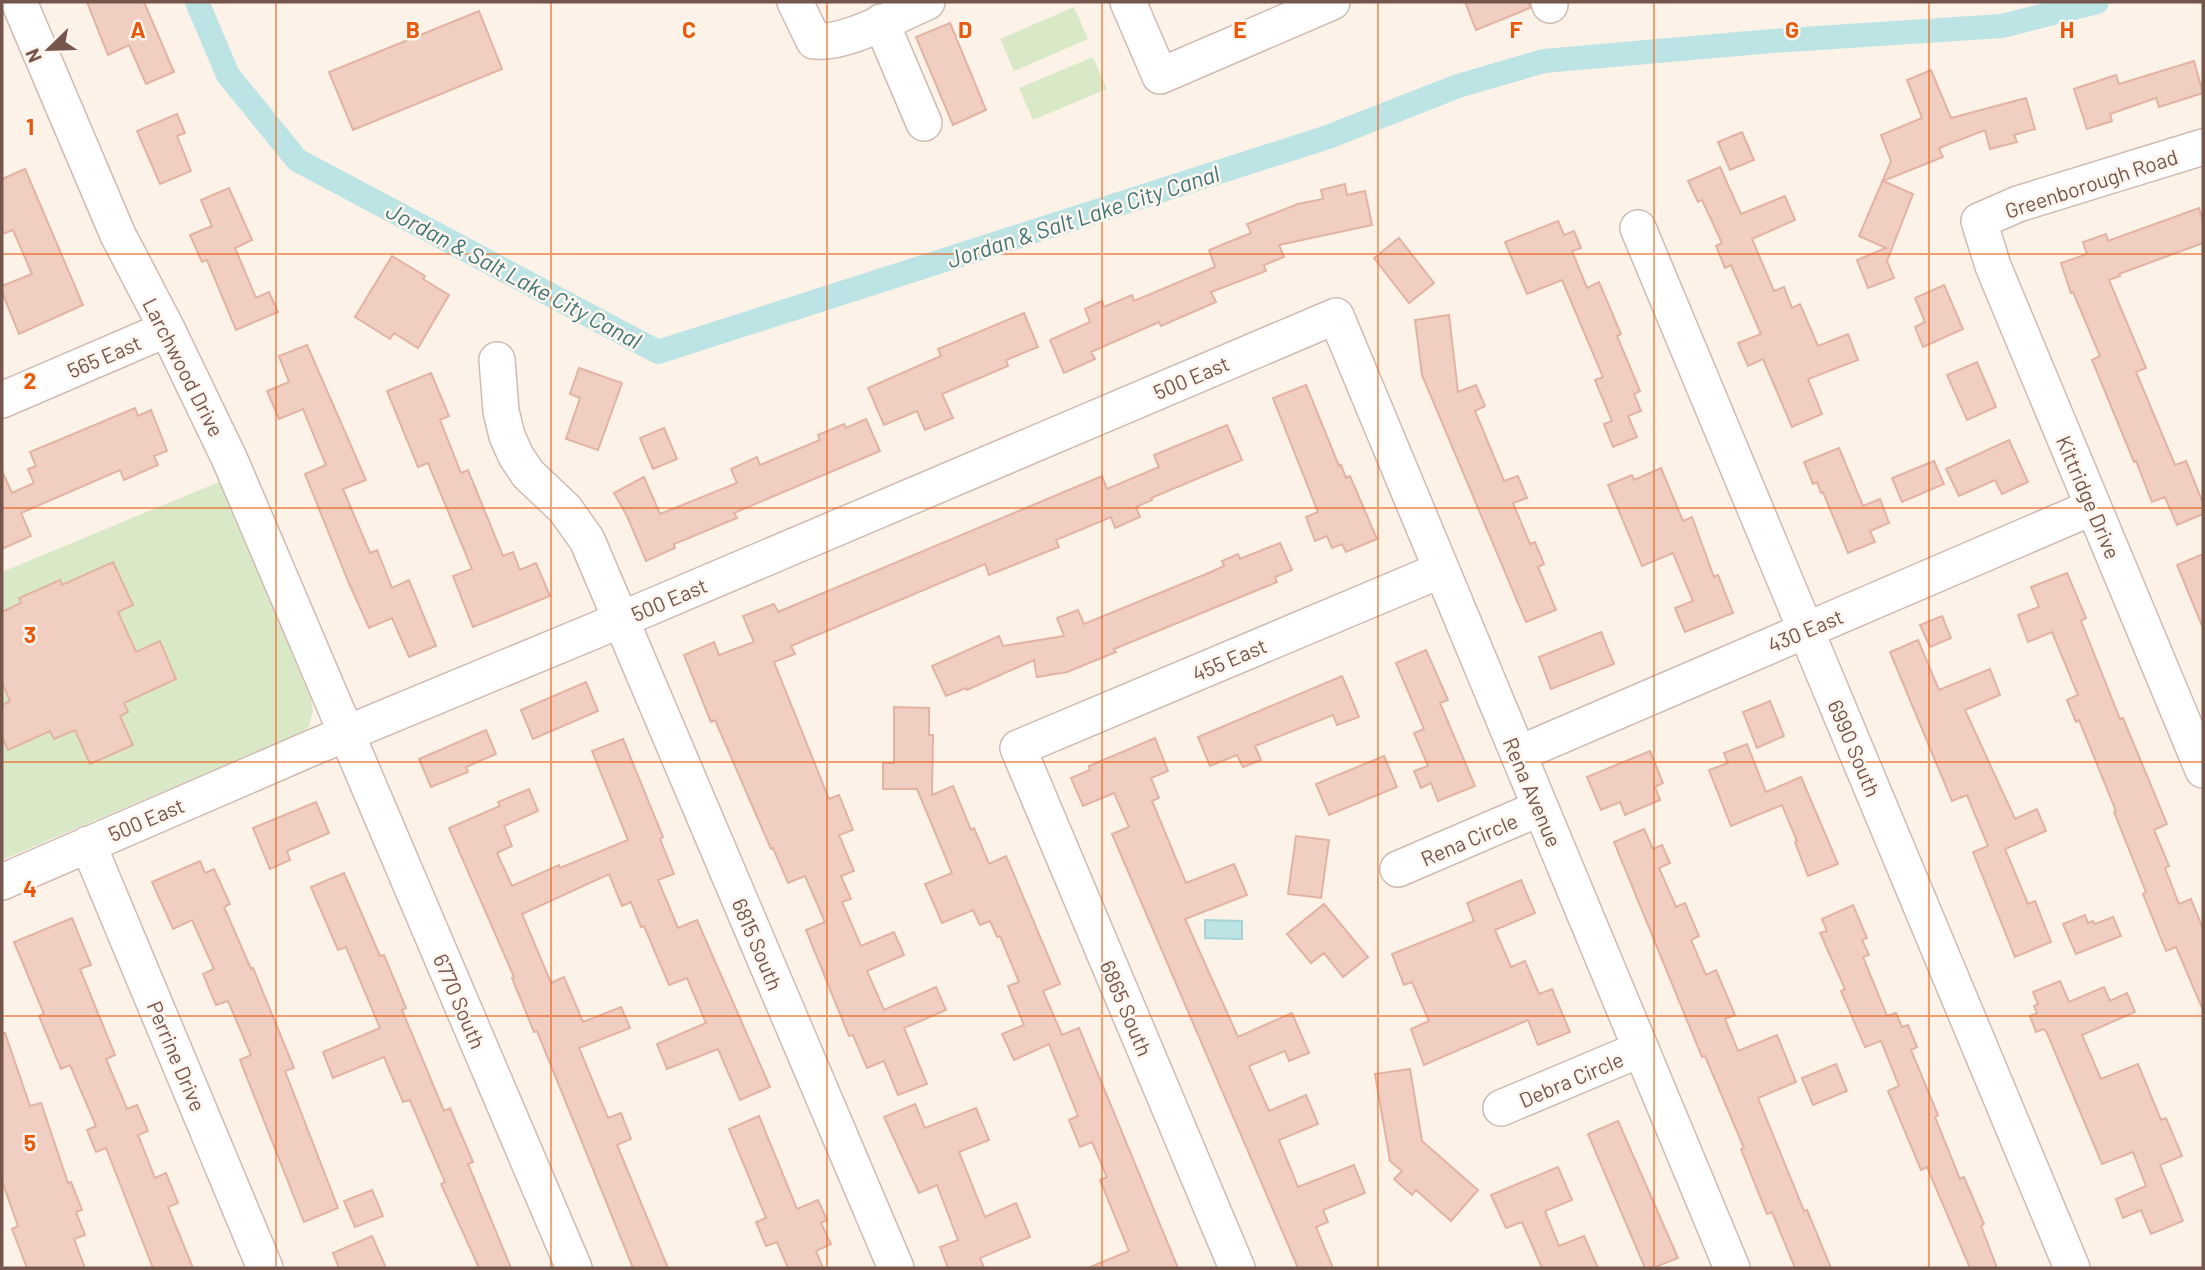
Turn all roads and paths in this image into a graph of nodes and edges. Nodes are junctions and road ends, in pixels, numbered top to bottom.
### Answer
1 (794, 2) edge
2 (927, 2) edge
3 (1128, 2) edge
4 (1322, 6) edge
5 (881, 22) junction
6 (17, 23) edge
7 (924, 122) dead end
8 (2203, 147) edge
9 (1979, 221) joint
10 (1638, 228) dead end
11 (1336, 316) joint
12 (167, 329) junction
13 (497, 360) dead end
14 (2, 400) edge
15 (2093, 507) junction
16 (1441, 570) junction
17 (621, 620) junction
18 (1805, 630) junction
19 (347, 734) junction
20 (1018, 748) joint
21 (1518, 754) junction
22 (2203, 770) edge
23 (1540, 808) junction
24 (88, 844) junction
25 (1398, 869) dead end
26 (2, 882) edge
27 (1641, 1049) junction
28 (1501, 1108) dead end
29 (265, 1268) edge
30 (574, 1268) edge
31 (896, 1268) edge
32 (1237, 1268) edge
33 (1732, 1268) edge
34 (2071, 1268) edge

1 - 5 street
2 - 5 street
3 - 4 street
5 - 7 street
6 - 12 street, Larchwood Drive
8 - 9 street, Greenborough Road
9 - 15 street, Kittridge Drive
10 - 18 street, 6990 South
11 - 16 street, Rena Avenue
11 - 17 street, 500 East
12 - 14 street, 565 East
12 - 19 street, Larchwood Drive
13 - 17 street, 6815 South
15 - 18 street, 430 East
15 - 22 street, Kittridge Drive
16 - 20 street, 455 East
16 - 21 street, Rena Avenue
17 - 19 street, 500 East
17 - 31 street, 6815 South
18 - 21 street, 430 East
18 - 34 street, 6990 South
19 - 24 street, 500 East
19 - 30 street, 6770 South
20 - 32 street, 6865 South
21 - 23 street, Rena Avenue
23 - 25 street, Rena Circle
23 - 27 street, Rena Avenue
24 - 26 street, 500 East
24 - 29 street, Perrine Drive
27 - 28 street, Debra Circle
27 - 33 street, Rena Avenue

